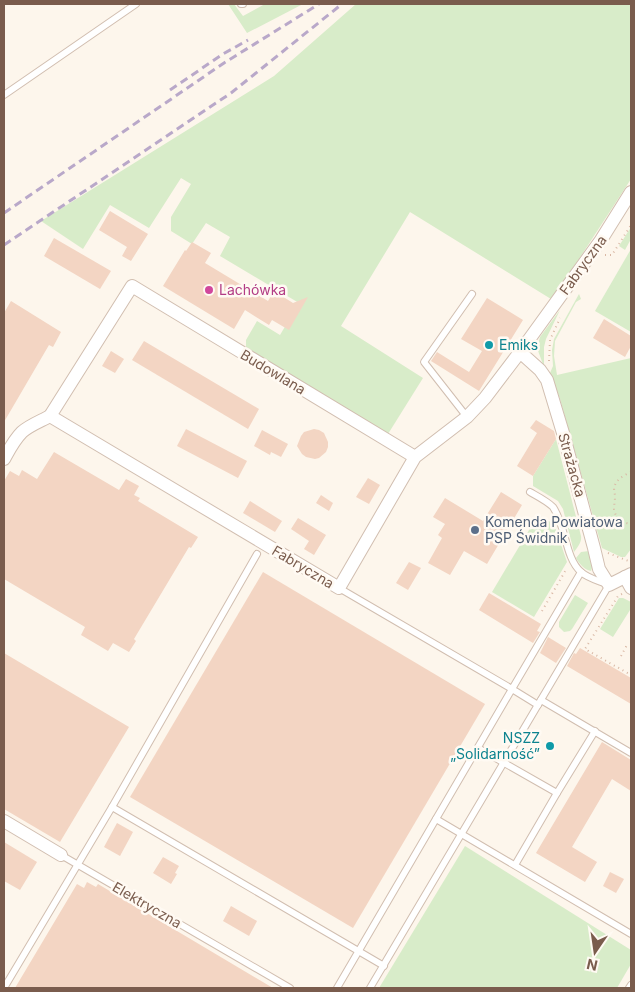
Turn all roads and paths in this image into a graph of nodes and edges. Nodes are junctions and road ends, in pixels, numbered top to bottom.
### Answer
1 (136, 4) edge
2 (4, 95) edge
3 (631, 192) edge
4 (631, 225) edge
5 (599, 256) dead end
6 (472, 294) dead end
7 (560, 318) dead end
8 (520, 352) junction
9 (543, 374) junction
10 (50, 416) junction
11 (466, 417) junction
12 (415, 457) junction
13 (4, 460) edge
14 (631, 472) edge
15 (530, 492) dead end
16 (631, 524) edge
17 (594, 548) junction
18 (257, 554) dead end
19 (572, 560) junction
20 (631, 562) edge
21 (581, 572) junction
22 (629, 583) edge
23 (610, 585) junction
24 (339, 588) junction
25 (542, 611) dead end
26 (627, 645) dead end
27 (621, 656) dead end
28 (631, 675) edge
29 (512, 689) junction
30 (539, 702) junction
31 (595, 732) junction
32 (478, 748) junction
33 (631, 753) edge
34 (503, 763) junction
35 (557, 793) junction
36 (112, 807) junction
37 (436, 819) junction
38 (4, 821) edge
39 (461, 834) junction
40 (61, 855) joint
41 (78, 865) junction
42 (515, 865) junction
43 (631, 934) edge
44 (358, 951) junction
45 (384, 966) junction
46 (631, 985) edge
47 (4, 988) edge
48 (290, 988) edge
49 (337, 988) edge
50 (370, 988) edge
51 (629, 988) edge

1 - 2 lane
3 - 8 street, Fabryczna
4 - 5 path
6 - 11 lane
7 - 9 path
8 - 9 street, Strażacka
8 - 11 street, Fabryczna
9 - 17 street, Strażacka
10 - 12 street, Budowlana
10 - 13 street
10 - 24 street, Fabryczna
11 - 12 street, Fabryczna
12 - 24 street, Fabryczna
14 - 16 path
15 - 19 lane
17 - 20 path
17 - 23 street, Strażacka
18 - 36 lane
19 - 21 lane
19 - 25 path
21 - 23 lane
21 - 29 lane
22 - 23 street
22 - 28 path
23 - 30 lane
24 - 29 lane
26 - 27 path
29 - 30 lane
29 - 32 lane
30 - 31 lane
30 - 34 lane
31 - 33 lane
31 - 35 lane
32 - 34 lane
32 - 37 lane
34 - 35 lane
34 - 39 lane
35 - 42 lane
36 - 41 lane
36 - 44 lane
37 - 39 lane
37 - 44 lane
38 - 40 street, Elektryczna
39 - 42 lane
39 - 45 lane
40 - 41 lane, Elektryczna
41 - 47 lane
41 - 48 lane, Elektryczna
42 - 43 lane
44 - 45 lane
44 - 49 lane
45 - 50 lane
46 - 51 lane

